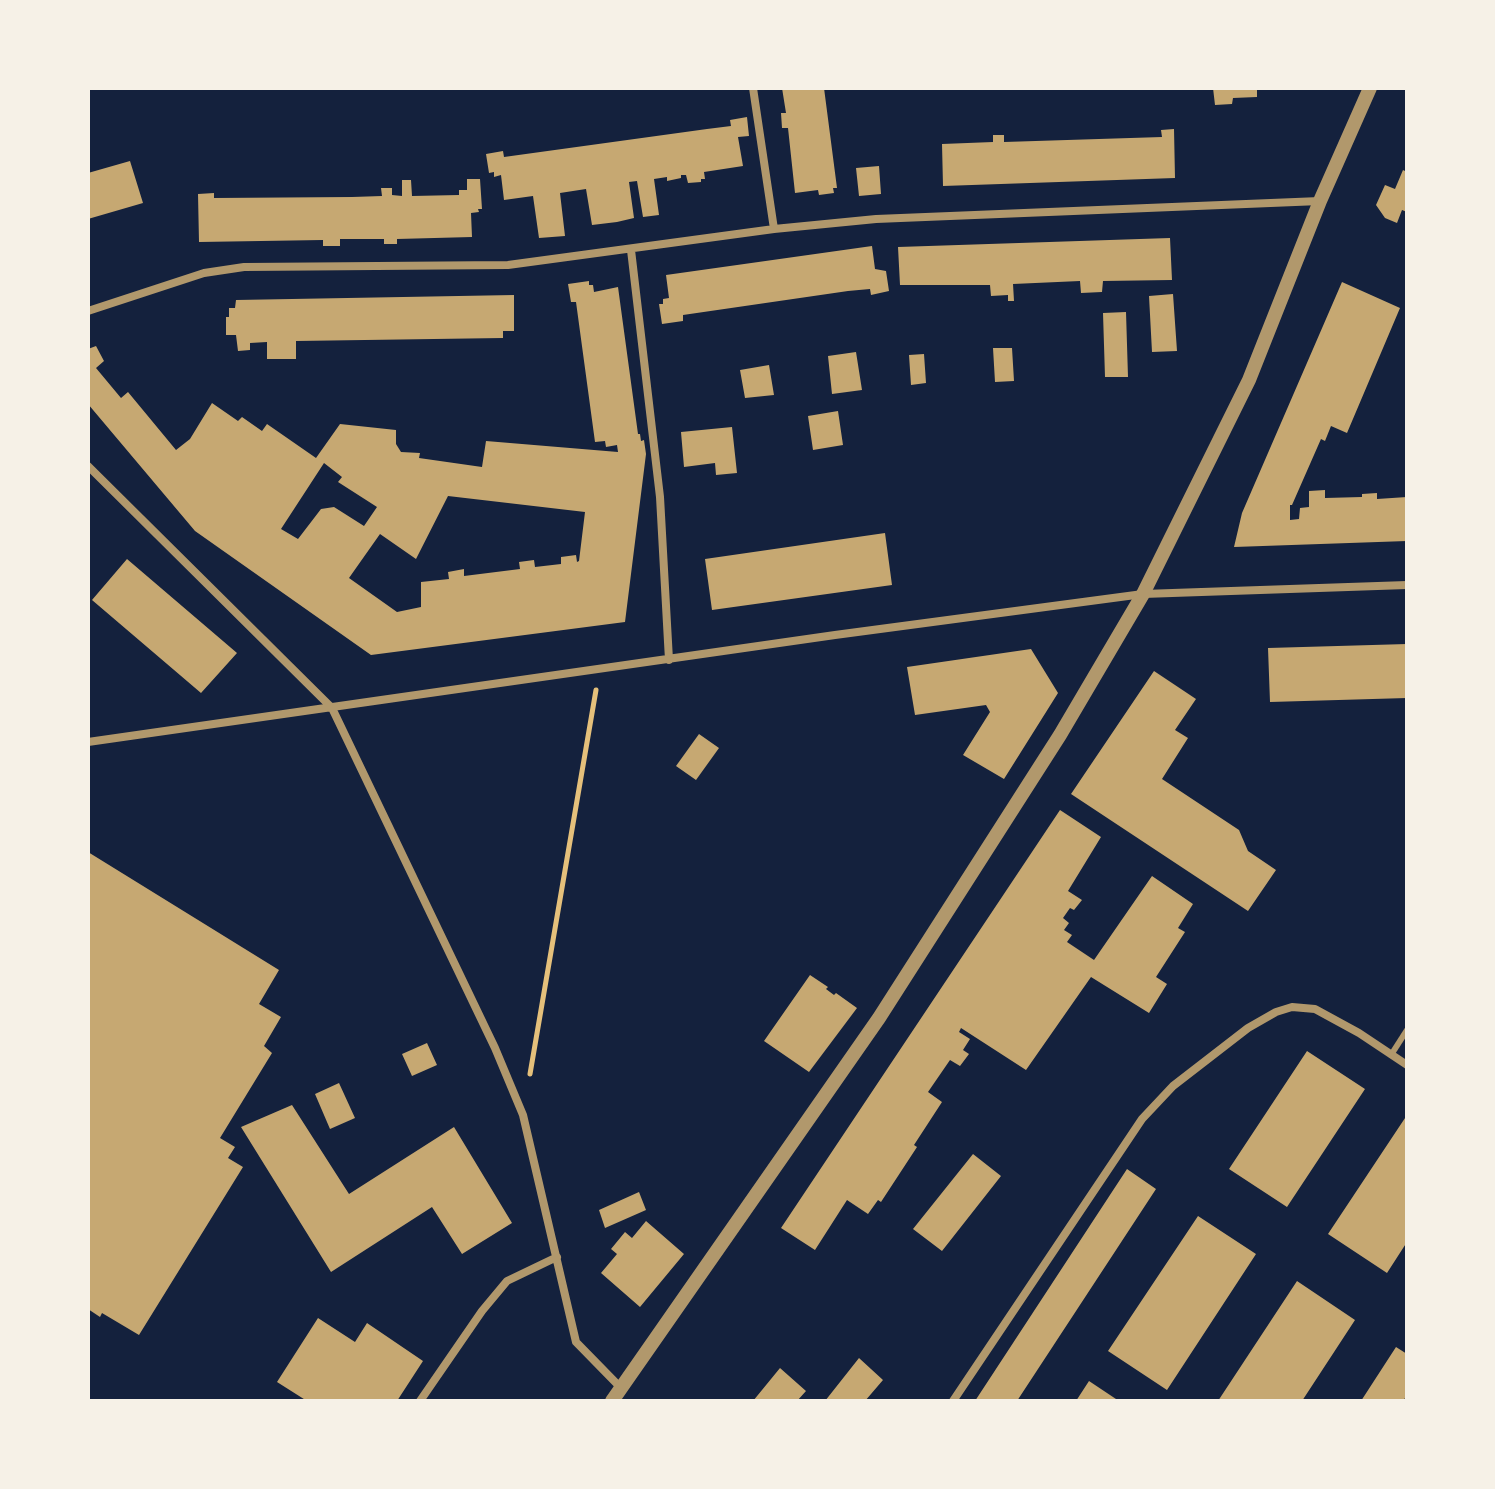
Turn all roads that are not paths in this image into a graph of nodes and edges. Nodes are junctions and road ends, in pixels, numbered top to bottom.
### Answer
1 (753, 88) edge
2 (1370, 88) edge
3 (1320, 201) junction
4 (774, 229) junction
5 (631, 250) junction
6 (88, 311) edge
7 (88, 466) edge
8 (1407, 585) edge
9 (1143, 594) junction
10 (669, 660) junction
11 (332, 708) junction
12 (88, 742) edge
13 (1407, 1030) edge
14 (1391, 1055) junction
15 (1407, 1065) edge
16 (557, 1257) junction
17 (616, 1395) edge
18 (420, 1401) edge
19 (953, 1401) edge

1 - 4 street
2 - 3 street
3 - 4 street
3 - 9 street
4 - 5 street
5 - 6 street
5 - 10 street
7 - 11 street
8 - 9 street
9 - 10 street
9 - 17 street
10 - 11 street
11 - 12 street
11 - 16 street
13 - 14 lane
14 - 15 street
14 - 19 street
16 - 17 street
16 - 18 street

